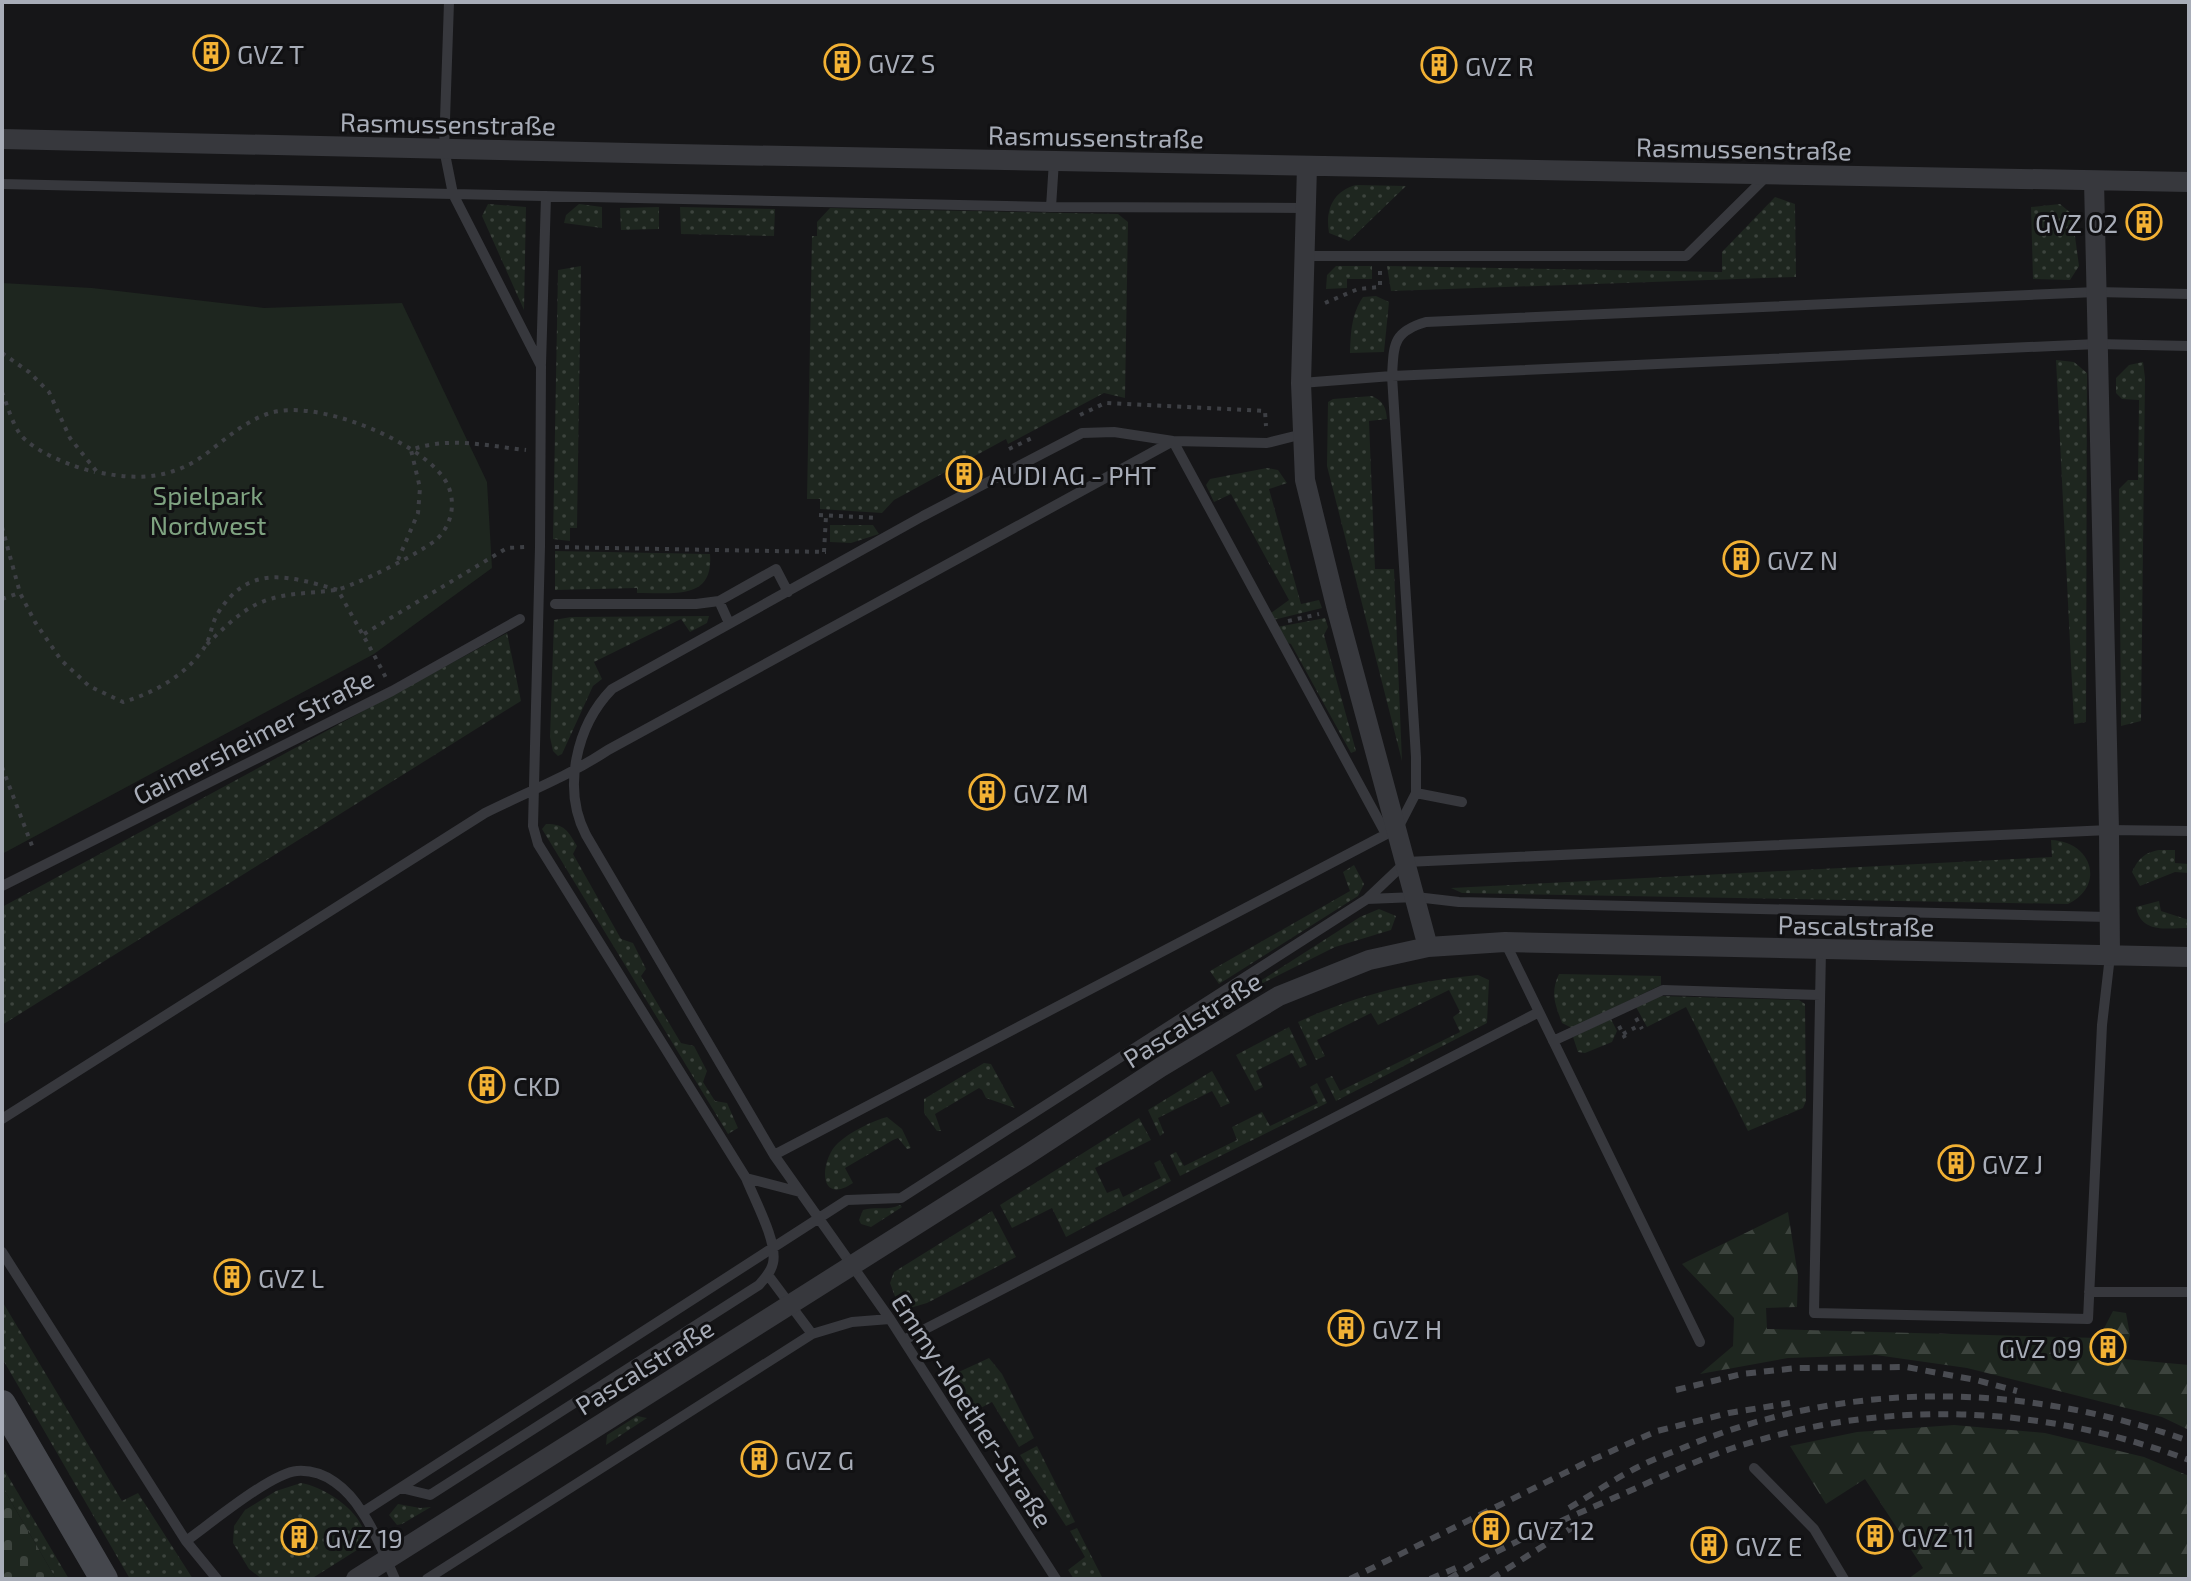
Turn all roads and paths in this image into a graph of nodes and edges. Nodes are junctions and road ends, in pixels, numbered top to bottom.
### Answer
1 (449, 2) edge
2 (2, 139) edge
3 (444, 149) junction
4 (1054, 161) junction
5 (1307, 166) junction
6 (1768, 175) junction
7 (2094, 181) junction
8 (2189, 182) edge
9 (2, 184) edge
10 (453, 194) junction
11 (546, 196) junction
12 (1051, 207) junction
13 (1305, 208) junction
14 (1303, 256) junction
15 (1380, 256) junction
16 (2096, 292) junction
17 (2189, 294) edge
18 (1322, 304) dead end
19 (2097, 344) junction
20 (2189, 346) edge
21 (2, 353) edge
22 (541, 366) junction
23 (1392, 376) junction
24 (1301, 383) junction
25 (2, 392) edge
26 (1077, 416) dead end
27 (1303, 434) junction
28 (1037, 436) dead end
29 (1173, 441) junction
30 (1267, 443) junction
31 (1009, 449) dead end
32 (411, 450) junction
33 (540, 452) junction
34 (97, 472) junction
35 (877, 518) dead end
36 (2, 527) edge
37 (540, 547) junction
38 (824, 552) junction
39 (397, 562) junction
40 (842, 562) junction
41 (338, 590) junction
42 (788, 592) junction
43 (20, 593) junction
44 (2, 599) edge
45 (719, 601) junction
46 (555, 604) dead end
47 (1337, 610) junction
48 (520, 619) dead end
49 (729, 623) junction
50 (1274, 624) junction
51 (364, 634) junction
52 (205, 646) junction
53 (392, 691) junction
54 (2, 767) edge
55 (573, 773) junction
56 (534, 788) junction
57 (1416, 793) junction
58 (1462, 802) dead end
59 (2109, 830) junction
60 (1392, 831) junction
61 (2189, 831) edge
62 (1406, 862) junction
63 (41, 867) junction
64 (2, 886) edge
65 (1416, 897) junction
66 (1367, 899) junction
67 (2109, 917) junction
68 (1505, 942) junction
69 (1428, 947) junction
70 (1821, 950) junction
71 (2110, 956) junction
72 (2189, 957) edge
73 (1820, 995) junction
74 (1539, 1012) junction
75 (1640, 1025) dead end
76 (1623, 1034) dead end
77 (1553, 1041) junction
78 (2, 1119) edge
79 (774, 1155) junction
80 (746, 1178) junction
81 (800, 1192) junction
82 (818, 1219) junction
83 (773, 1248) junction
84 (2, 1252) edge
85 (852, 1266) junction
86 (768, 1275) junction
87 (2089, 1292) junction
88 (2189, 1292) edge
89 (791, 1304) junction
90 (890, 1319) junction
91 (812, 1334) junction
92 (904, 1340) junction
93 (1700, 1342) dead end
94 (2, 1404) edge
95 (1754, 1468) dead end
96 (401, 1488) junction
97 (363, 1512) junction
98 (186, 1541) junction
99 (386, 1559) junction
100 (104, 1579) edge
101 (217, 1579) edge
102 (356, 1579) edge
103 (395, 1579) edge
104 (427, 1579) edge
105 (1056, 1579) edge
106 (1844, 1579) edge

1 - 3 lane
2 - 3 street, Rasmussenstraße
3 - 4 street, Rasmussenstraße
3 - 10 lane
4 - 5 street, Rasmussenstraße
4 - 12 lane
5 - 6 street, Rasmussenstraße
5 - 13 street
6 - 7 street, Rasmussenstraße
6 - 15 lane
7 - 8 street, Rasmussenstraße
7 - 16 street
9 - 10 lane
10 - 11 lane
10 - 22 lane
11 - 12 lane
11 - 22 lane
12 - 13 lane
13 - 14 street
14 - 15 lane
14 - 24 street
15 - 18 path
16 - 17 lane
16 - 19 street
16 - 23 lane
19 - 20 lane
19 - 23 lane
19 - 59 street
21 - 34 path
22 - 33 lane
23 - 24 lane
23 - 57 lane
24 - 27 street
25 - 34 path
26 - 30 path
27 - 30 lane
27 - 47 street
28 - 31 path
29 - 30 lane
29 - 40 lane
29 - 50 lane
29 - 55 lane
32 - 33 path
32 - 34 path
32 - 39 path
32 - 39 path
33 - 37 lane
35 - 38 path
36 - 43 path
37 - 38 path
37 - 51 path
37 - 56 lane
38 - 40 path
39 - 41 path
40 - 42 lane
41 - 51 path
41 - 52 path
41 - 52 path
42 - 45 lane
42 - 49 lane
43 - 44 path
43 - 52 path
45 - 46 lane
45 - 49 lane
47 - 50 path
47 - 60 street
48 - 53 lane, Gaimersheimer Straße
49 - 55 lane
50 - 60 lane
51 - 53 path
53 - 63 lane, Gaimersheimer Straße
54 - 63 path
55 - 56 lane
55 - 79 lane, Emmy-Noether-Straße
56 - 78 lane
56 - 80 lane
57 - 58 lane
57 - 60 lane
59 - 61 lane
59 - 62 lane
59 - 67 street
60 - 62 street
60 - 79 lane
62 - 65 street
62 - 66 lane
63 - 64 lane, Gaimersheimer Straße
65 - 66 lane
65 - 67 lane
65 - 69 street
66 - 82 lane
67 - 71 street
68 - 69 street, Pascalstraße
68 - 70 street, Pascalstraße
68 - 74 lane
69 - 85 street, Pascalstraße
70 - 71 street, Pascalstraße
70 - 73 lane
71 - 72 street, Pascalstraße
71 - 87 lane
73 - 77 lane
73 - 87 lane
74 - 77 lane
74 - 92 lane
75 - 76 path
77 - 93 lane
79 - 81 lane, Emmy-Noether-Straße
80 - 81 lane
80 - 83 lane
81 - 82 lane, Emmy-Noether-Straße
82 - 83 lane
82 - 85 lane, Emmy-Noether-Straße
83 - 86 lane
83 - 96 lane
84 - 98 lane
85 - 89 street, Pascalstraße
85 - 90 lane, Emmy-Noether-Straße
86 - 89 lane
86 - 96 lane
87 - 88 lane
89 - 91 lane
89 - 99 street, Pascalstraße
90 - 91 lane
90 - 92 lane, Emmy-Noether-Straße
91 - 104 lane
92 - 105 lane, Emmy-Noether-Straße
94 - 100 street
95 - 106 lane
96 - 97 lane
97 - 98 lane
97 - 99 lane
98 - 101 lane
99 - 102 street, Pascalstraße
99 - 103 lane

